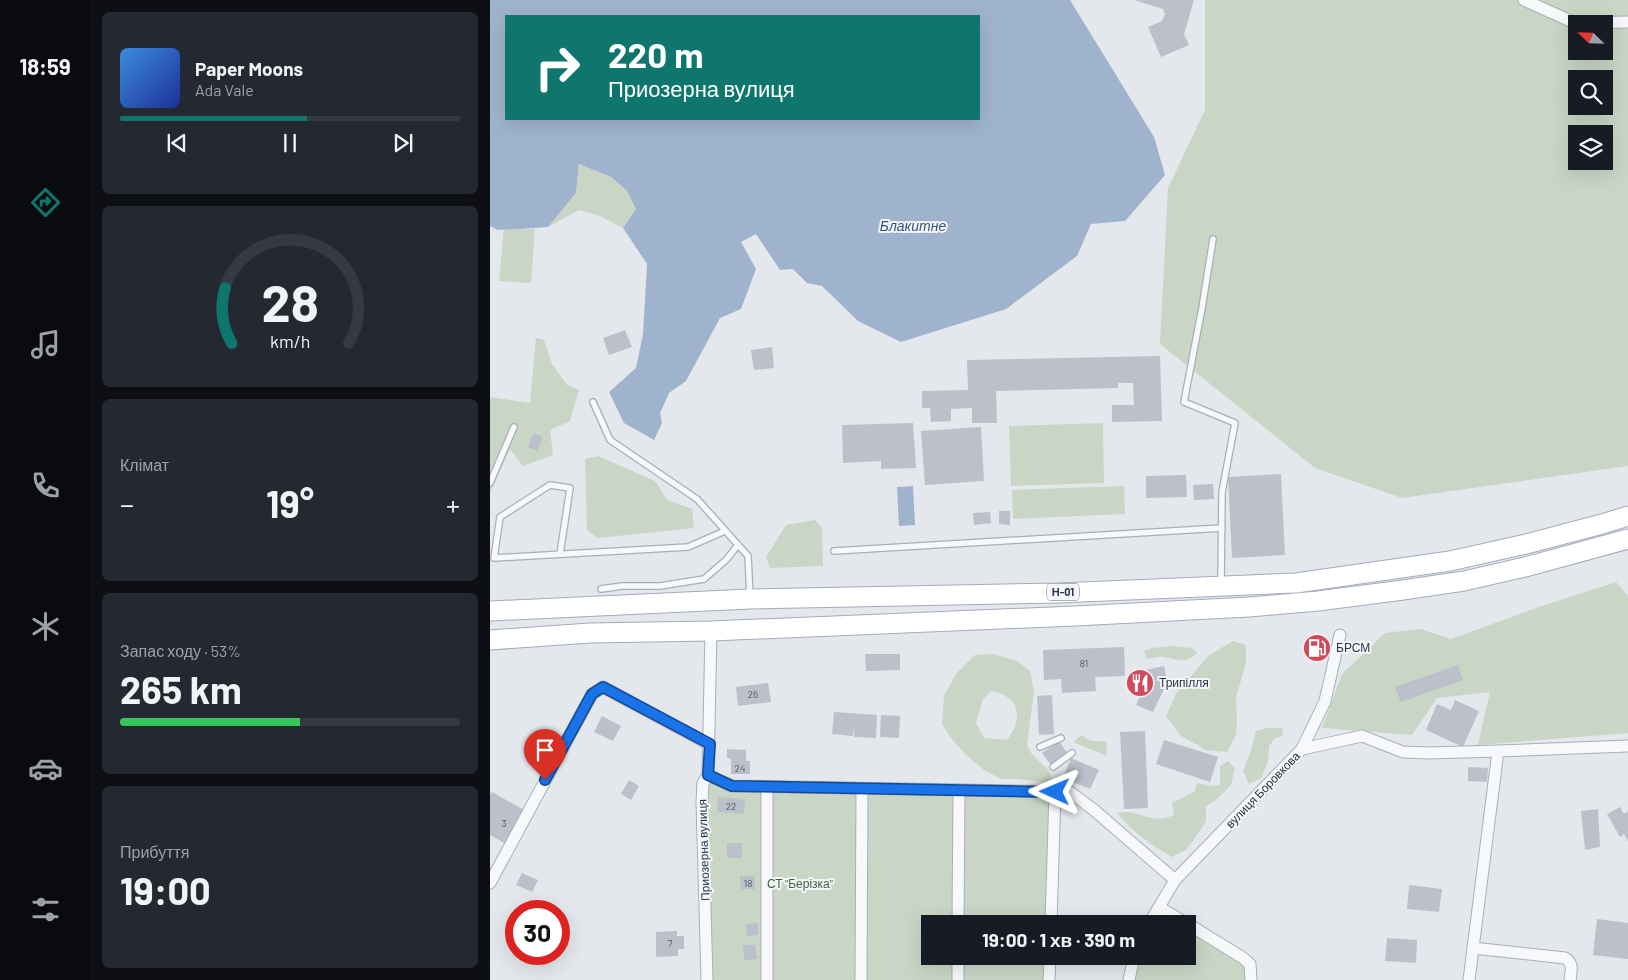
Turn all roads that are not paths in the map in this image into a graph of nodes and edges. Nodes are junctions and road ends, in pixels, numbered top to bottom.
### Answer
1 (1524, 0) edge
2 (1538, 3) edge
3 (1628, 22) edge
4 (1213, 239) dead end
5 (593, 402) dead end
6 (514, 427) dead end
7 (490, 483) edge
8 (1628, 516) edge
9 (1222, 528) junction
10 (725, 531) junction
11 (1628, 539) edge
12 (738, 544) junction
13 (834, 551) dead end
14 (560, 554) junction
15 (622, 586) junction
16 (1221, 586) junction
17 (610, 597) junction
18 (750, 599) junction
19 (490, 611) edge
20 (710, 631) junction
21 (1340, 635) dead end
22 (490, 640) edge
23 (1061, 738) dead end
24 (710, 744) junction
25 (1628, 746) edge
26 (1040, 747) dead end
27 (1302, 749) junction
28 (1498, 751) junction
29 (1072, 753) dead end
30 (1053, 767) dead end
31 (708, 775) junction
32 (766, 787) junction
33 (862, 789) junction
34 (959, 790) junction
35 (1055, 792) junction
36 (1175, 880) junction
37 (490, 883) edge
38 (1159, 907) junction
39 (958, 915) edge
40 (1051, 915) edge
41 (1154, 915) edge
42 (1172, 915) edge
43 (1196, 929) edge
44 (1474, 948) junction
45 (958, 965) edge
46 (1050, 965) edge
47 (1132, 965) edge
48 (706, 980) edge
49 (767, 980) edge
50 (861, 980) edge
51 (958, 980) edge
52 (1050, 980) edge
53 (1129, 980) edge
54 (1251, 980) edge
55 (1469, 980) edge
56 (1570, 980) edge

1 - 2 street
2 - 3 street
4 - 9 lane
5 - 10 lane
6 - 7 lane
8 - 16 main road, Н-01
9 - 13 lane
9 - 16 lane
10 - 12 lane
10 - 14 lane
11 - 20 main road, Н-01
12 - 15 lane
12 - 18 lane
14 - 14 lane
15 - 17 lane
15 - 17 lane
16 - 18 main road, Н-01
17 - 18 main road, Н-01
17 - 19 main road, Н-01
20 - 22 main road, Н-01
20 - 24 street, Приозерна вулиця
21 - 27 street, вулиця Боровкова
23 - 26 lane
24 - 31 street, Приозерна вулиця
24 - 37 street
25 - 28 street
27 - 28 street
27 - 36 street, вулиця Боровкова
28 - 44 street
29 - 30 lane
31 - 32 street
31 - 48 street, Приозерна вулиця
32 - 33 street
32 - 49 street
33 - 34 street
33 - 50 street
34 - 35 street
34 - 39 street
35 - 36 street
35 - 40 street
36 - 38 street, вулиця Боровкова
38 - 41 street, вулиця Боровкова
38 - 42 street
43 - 54 street
44 - 55 street
44 - 56 street
45 - 51 street
46 - 52 street
47 - 53 street

